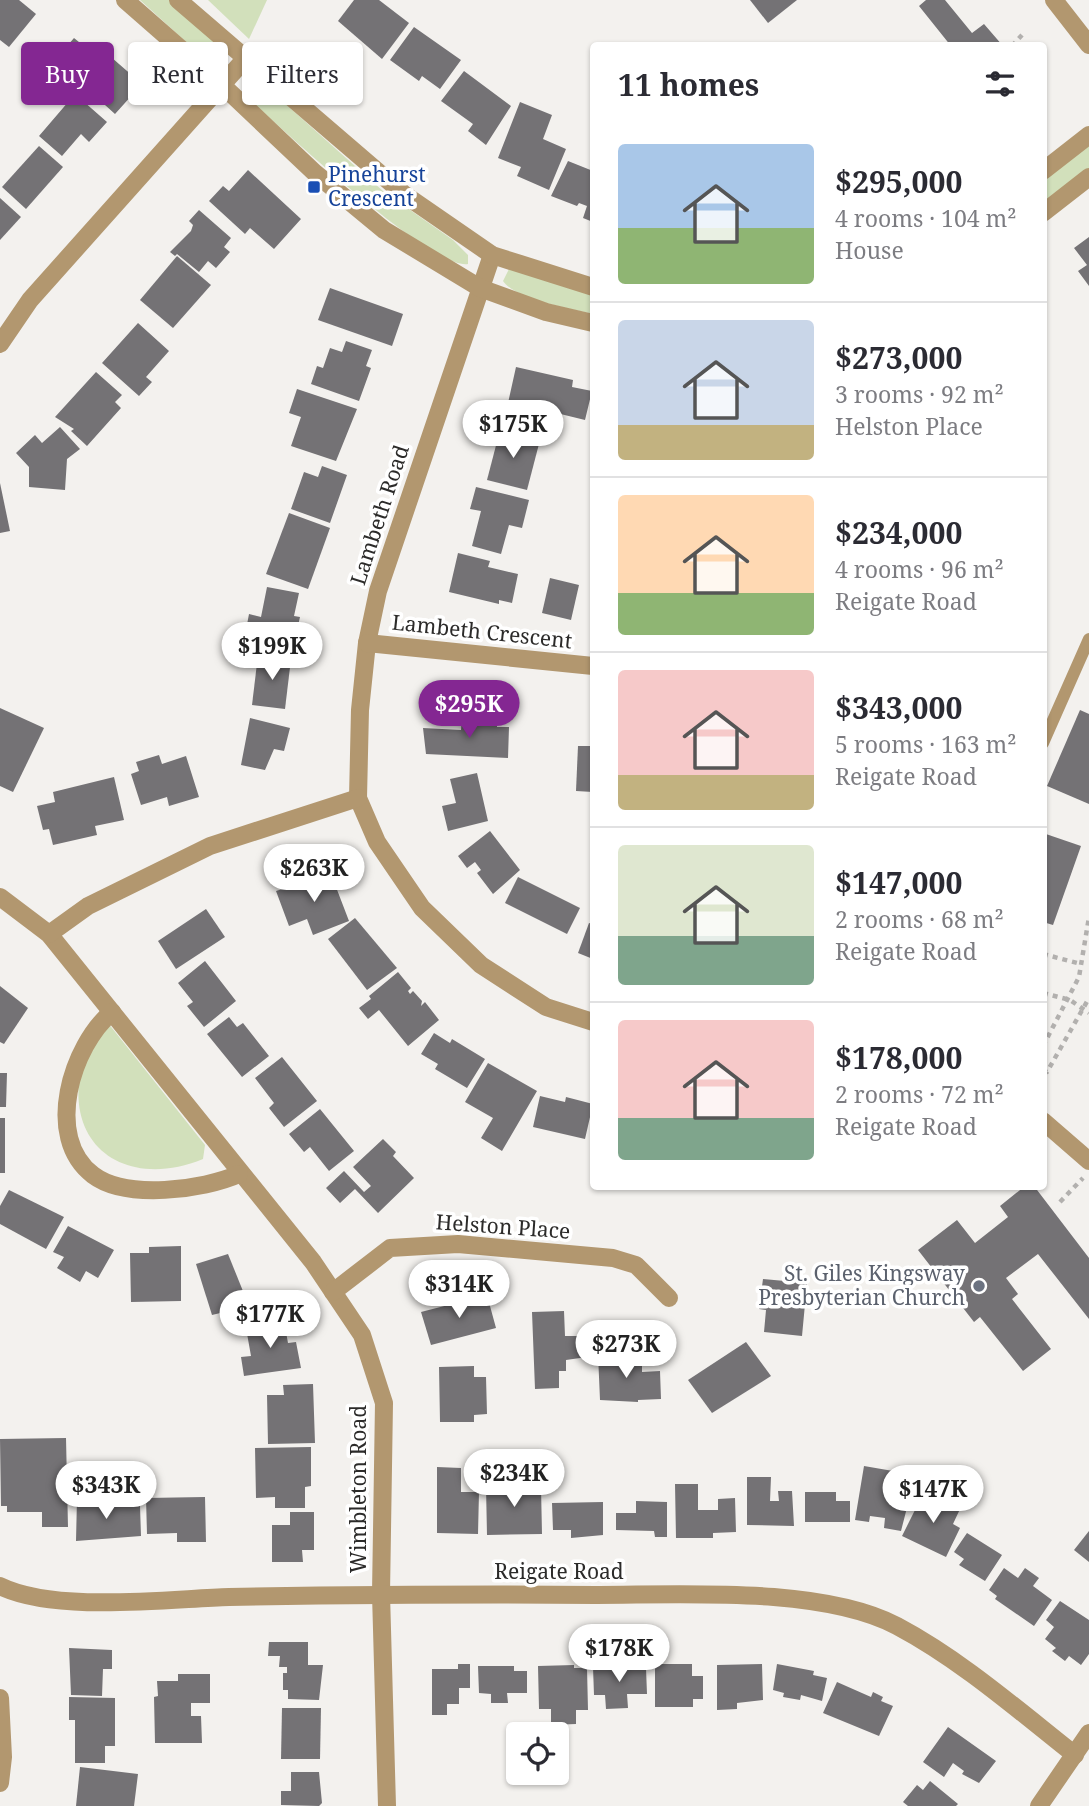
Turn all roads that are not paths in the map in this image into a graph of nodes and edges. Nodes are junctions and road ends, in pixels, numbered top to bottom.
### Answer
1 (125, 0) edge
2 (178, 0) edge
3 (1054, 0) edge
4 (173, 42) edge
5 (1089, 45) edge
6 (242, 56) edge
7 (242, 62) edge
8 (228, 77) edge
9 (228, 91) edge
10 (202, 105) edge
11 (299, 105) edge
12 (1089, 135) edge
13 (1047, 168) edge
14 (1089, 177) edge
15 (1047, 210) edge
16 (492, 255) junction
17 (590, 286) edge
18 (480, 288) junction
19 (590, 322) edge
20 (0, 344) edge
21 (1089, 639) edge
22 (367, 643) junction
23 (590, 666) edge
24 (1047, 734) edge
25 (358, 799) junction
26 (0, 897) edge
27 (49, 934) junction
28 (112, 1012) junction
29 (590, 1022) edge
30 (1047, 1124) edge
31 (1089, 1161) edge
32 (239, 1174) junction
33 (333, 1292) junction
34 (669, 1298) dead end
35 (0, 1586) edge
36 (382, 1594) junction
37 (0, 1698) edge
38 (1089, 1733) edge
39 (1075, 1755) junction
40 (0, 1783) edge
41 (387, 1806) edge
42 (1040, 1806) edge

1 - 4 street
2 - 6 street
3 - 5 street
7 - 8 street
9 - 18 street
10 - 20 street
11 - 16 street
12 - 13 street
14 - 15 street
16 - 17 street
16 - 18 street, Lambeth Road
18 - 19 street
18 - 22 street, Lambeth Road
21 - 24 lane
22 - 23 street, Lambeth Crescent
22 - 25 street, Lambeth Road
25 - 27 street
25 - 29 street, Lambeth Road
26 - 27 street, Wimbleton Road
27 - 28 street, Wimbleton Road
28 - 32 street, Wimbleton Road
28 - 32 street
30 - 31 street
32 - 33 street, Wimbleton Road
33 - 34 street, Helston Place
33 - 36 street, Wimbleton Road
35 - 36 street, Reigate Road
36 - 39 street, Reigate Road
36 - 41 street, Wimbleton Road
37 - 40 street
38 - 39 street
39 - 42 street

